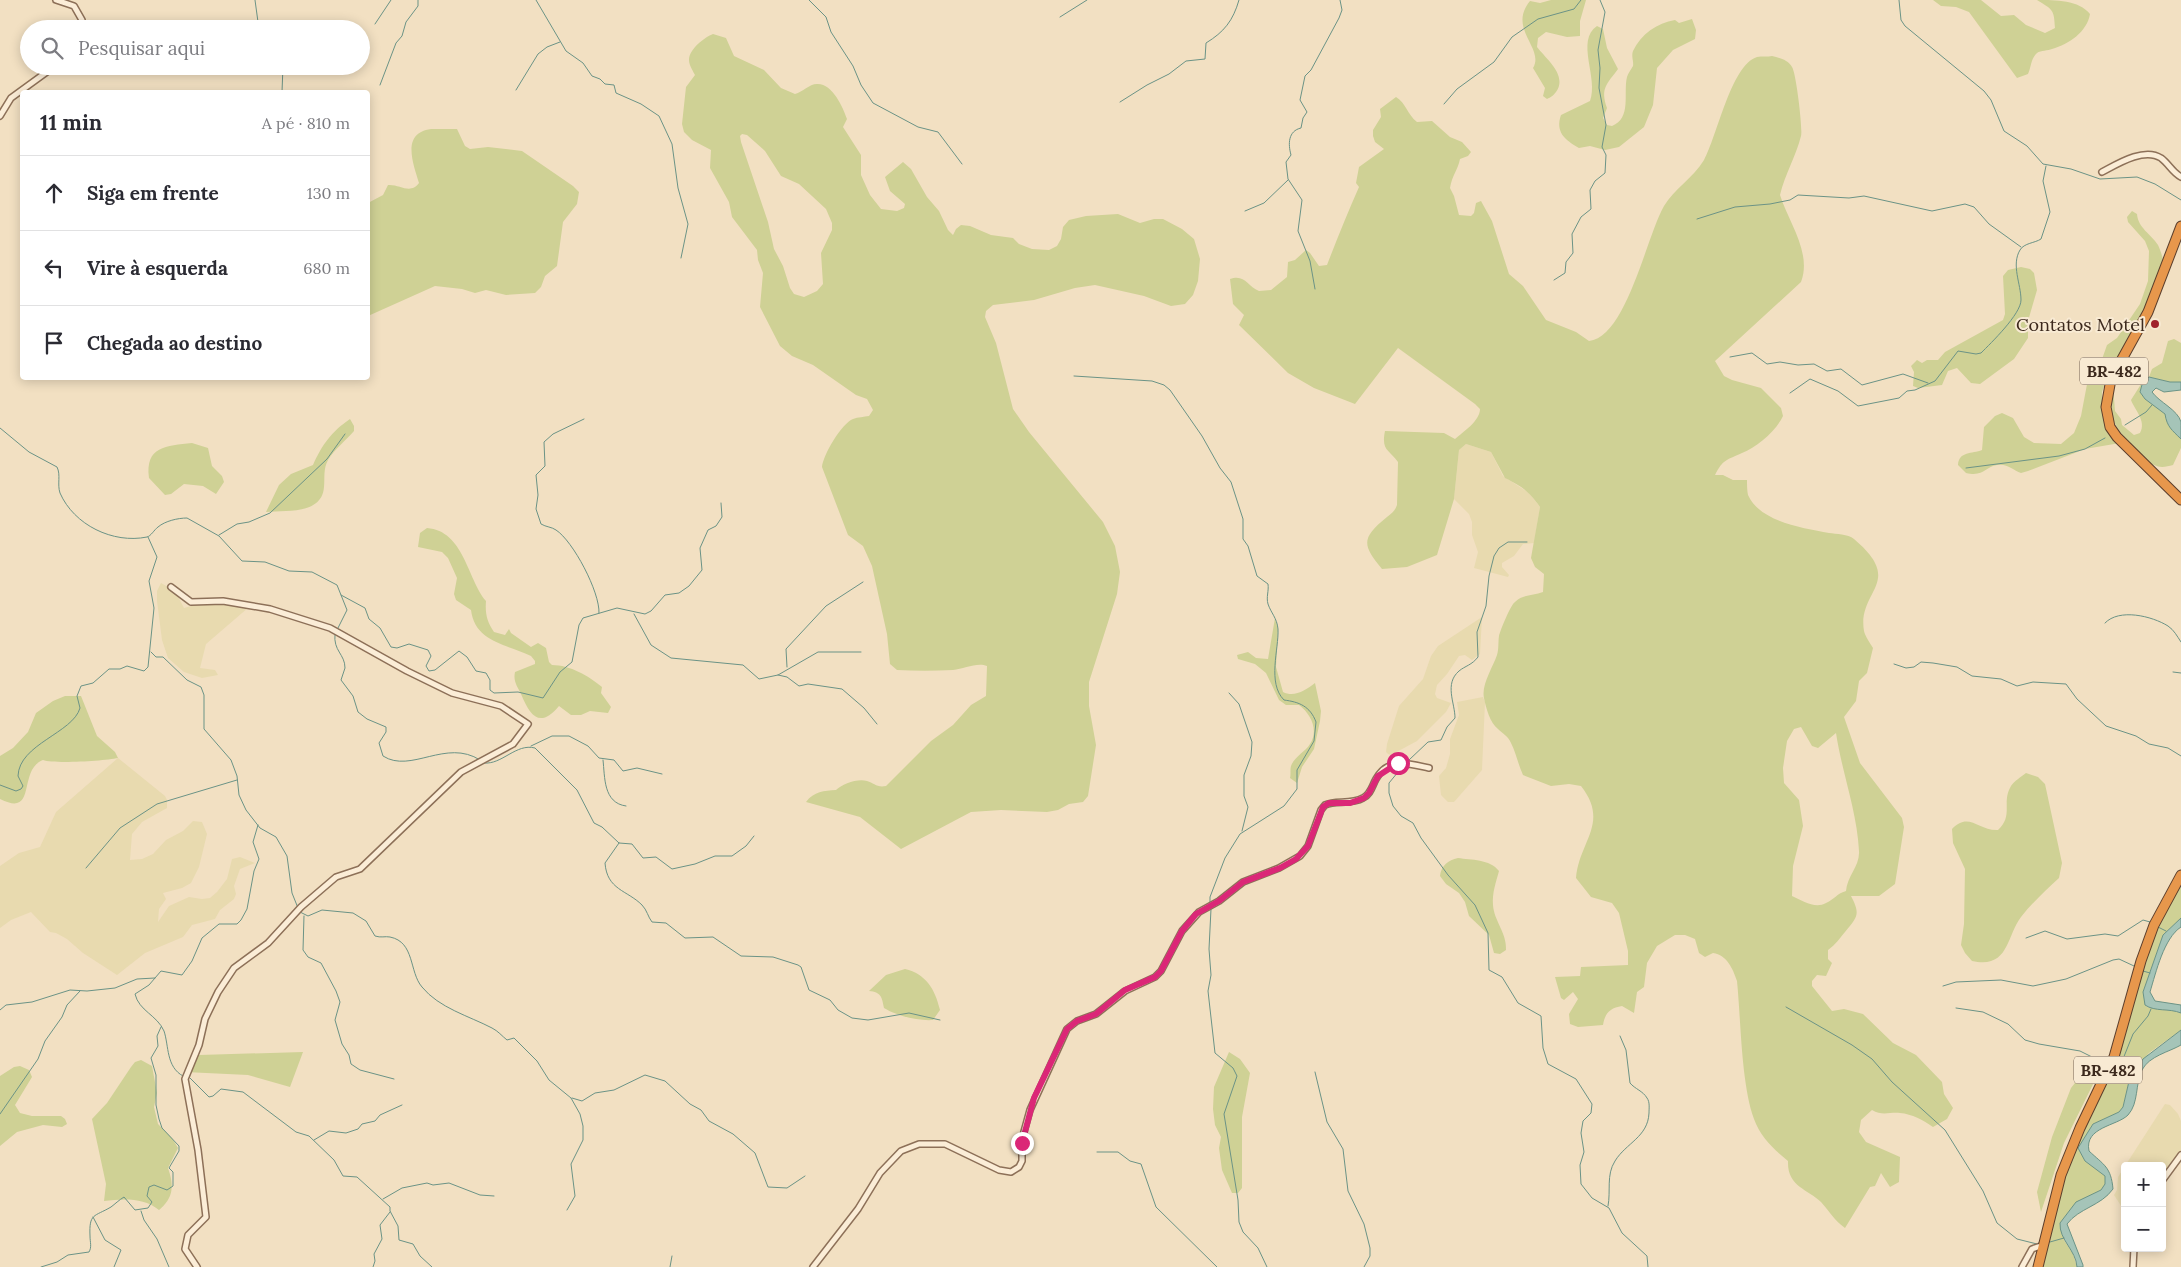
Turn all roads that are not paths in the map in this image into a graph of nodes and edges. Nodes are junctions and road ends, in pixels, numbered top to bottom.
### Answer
1 (56, 0) edge
2 (82, 20) edge
3 (43, 75) edge
4 (22, 90) edge
5 (20, 91) edge
6 (0, 116) edge
7 (2102, 172) dead end
8 (2181, 177) edge
9 (2181, 226) edge
10 (2181, 500) edge
11 (171, 587) dead end
12 (1429, 768) dead end
13 (2181, 875) edge
14 (2181, 1155) edge
15 (2166, 1176) edge
16 (2044, 1245) junction
17 (2134, 1252) edge
18 (197, 1267) edge
19 (813, 1267) edge
20 (2022, 1267) edge
21 (2038, 1267) edge
22 (2133, 1267) edge

1 - 2 street
3 - 4 street
5 - 6 street
7 - 8 street
9 - 10 highway, BR-482
11 - 18 street
12 - 19 street
13 - 16 highway, BR-482
14 - 15 street
16 - 20 street
16 - 21 highway, BR-482
17 - 22 street

